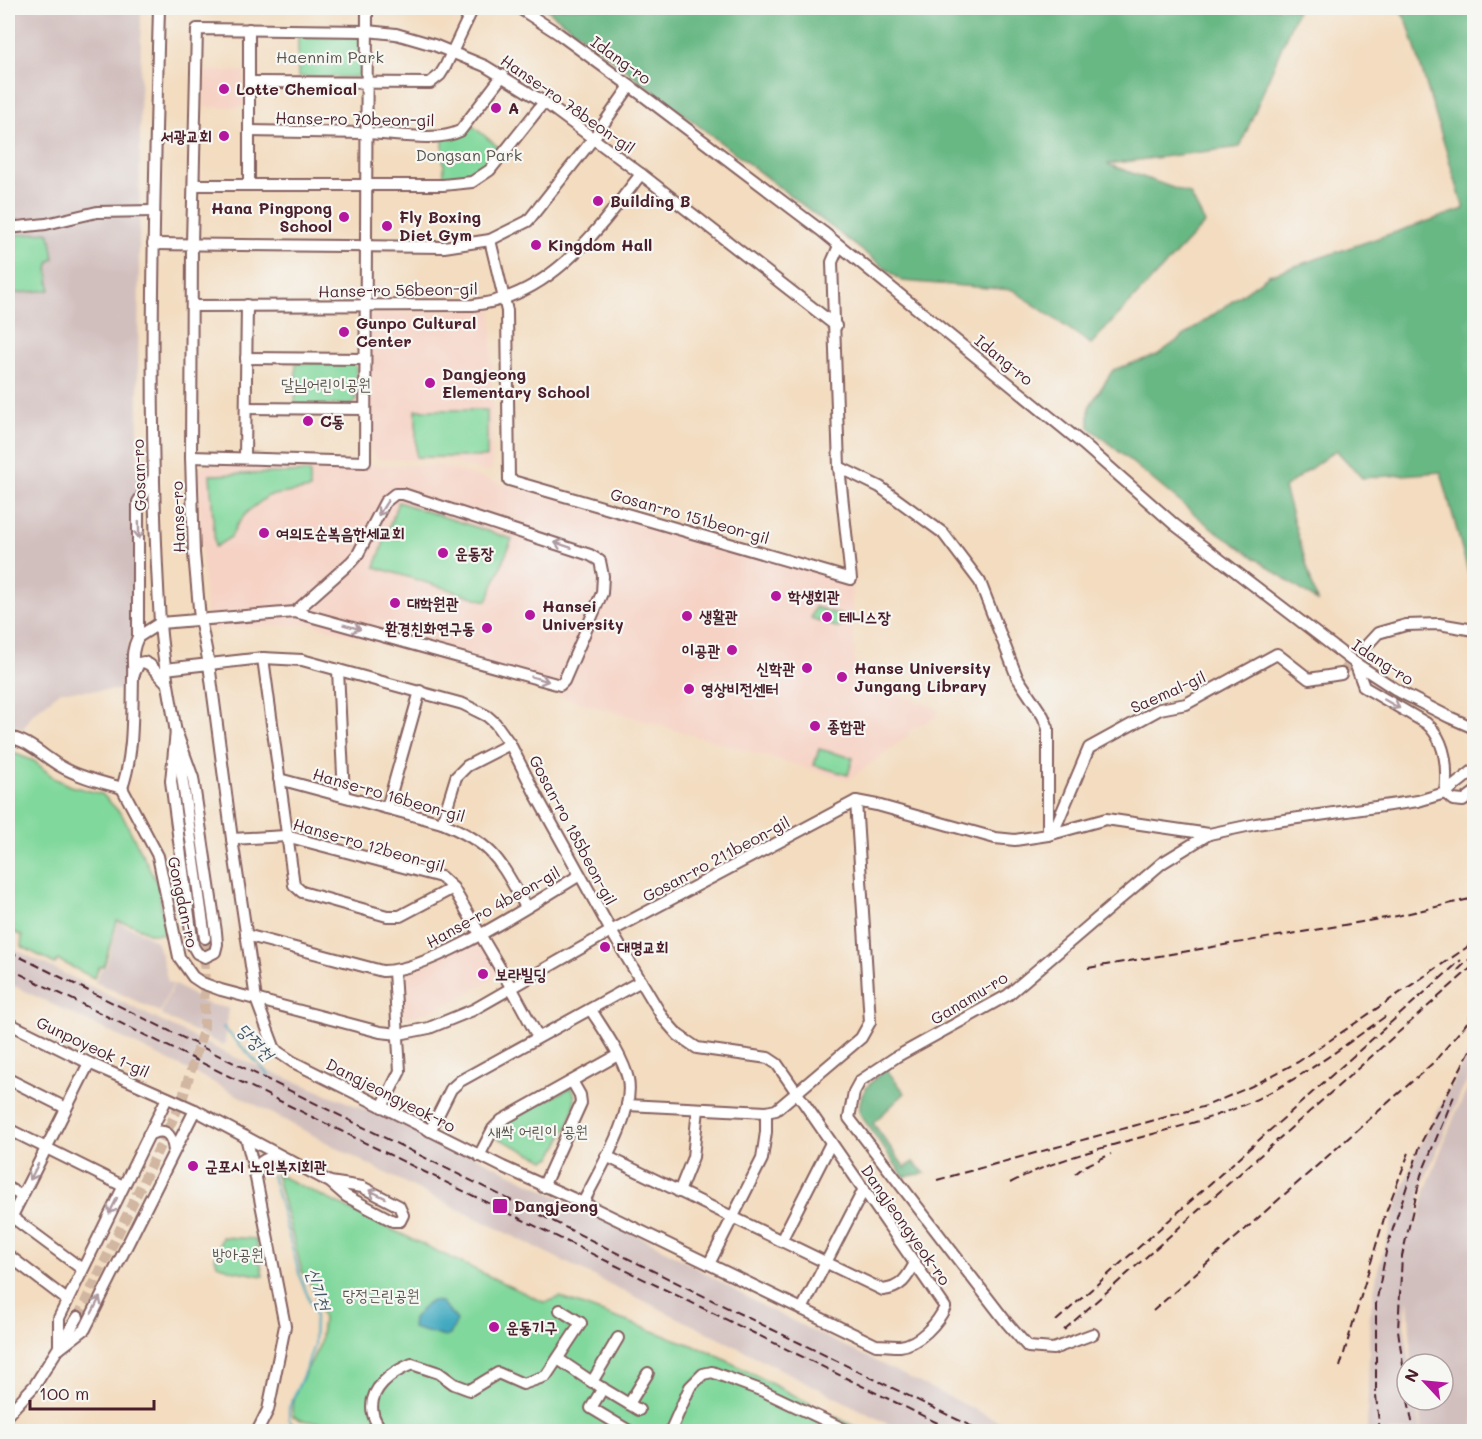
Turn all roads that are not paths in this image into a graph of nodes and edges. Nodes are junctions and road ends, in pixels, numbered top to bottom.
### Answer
1 (159, 8) edge
2 (367, 8) edge
3 (473, 8) edge
4 (519, 8) edge
5 (197, 29) joint
6 (249, 29) junction
7 (366, 31) junction
8 (453, 52) junction
9 (503, 75) junction
10 (249, 82) junction
11 (366, 83) junction
12 (630, 86) junction
13 (544, 102) junction
14 (249, 131) junction
15 (366, 133) junction
16 (593, 139) junction
17 (641, 174) junction
18 (249, 184) junction
19 (194, 185) junction
20 (365, 185) junction
21 (154, 210) junction
22 (8, 228) edge
23 (490, 240) junction
24 (153, 244) junction
25 (192, 244) junction
26 (365, 246) junction
27 (839, 246) junction
28 (506, 299) junction
29 (247, 305) junction
30 (192, 306) junction
31 (365, 306) junction
32 (836, 326) junction
33 (246, 358) junction
34 (365, 359) junction
35 (246, 408) junction
36 (365, 409) junction
37 (191, 457) junction
38 (245, 458) junction
39 (839, 466) junction
40 (154, 476) junction
41 (296, 612) junction
42 (200, 619) junction
43 (160, 623) junction
44 (1474, 630) edge
45 (138, 637) junction
46 (1367, 645) tunnel mouth
47 (263, 658) junction
48 (1355, 663) junction
49 (208, 664) junction
50 (165, 669) junction
51 (338, 670) junction
52 (134, 674) junction
53 (1341, 674) tunnel mouth
54 (167, 683) junction
55 (420, 691) junction
56 (1474, 728) edge
57 (176, 731) junction
58 (8, 737) edge
59 (510, 744) junction
60 (1474, 770) edge
61 (279, 779) junction
62 (122, 788) junction
63 (1445, 793) junction
64 (1474, 794) edge
65 (344, 796) junction
66 (856, 801) junction
67 (387, 808) junction
68 (442, 822) junction
69 (1051, 834) junction
70 (1209, 834) junction
71 (286, 836) junction
72 (232, 839) junction
73 (580, 875) junction
74 (453, 888) junction
75 (526, 907) junction
76 (611, 931) junction
77 (481, 934) junction
78 (246, 935) junction
79 (205, 938) tunnel mouth
80 (394, 971) junction
81 (641, 981) junction
82 (511, 987) junction
83 (256, 999) junction
84 (591, 1010) junction
85 (8, 1023) edge
86 (399, 1034) junction
87 (538, 1037) junction
88 (618, 1055) junction
89 (89, 1063) junction
90 (8, 1079) edge
91 (572, 1080) junction
92 (798, 1093) junction
93 (167, 1098) junction
94 (627, 1106) junction
95 (382, 1107) junction
96 (66, 1108) junction
97 (698, 1109) junction
98 (195, 1110) junction
99 (766, 1112) junction
100 (8, 1129) edge
101 (430, 1131) junction
102 (148, 1135) junction
103 (246, 1137) junction
104 (831, 1143) junction
105 (46, 1148) junction
106 (174, 1151) junction
107 (283, 1156) junction
108 (479, 1156) junction
109 (606, 1156) junction
110 (255, 1173) junction
111 (330, 1182) junction
112 (123, 1186) junction
113 (543, 1187) junction
114 (8, 1188) edge
115 (864, 1189) junction
116 (679, 1192) junction
117 (22, 1196) junction
118 (583, 1203) junction
119 (733, 1218) junction
120 (10, 1220) edge
121 (781, 1241) junction
122 (8, 1255) edge
123 (826, 1263) junction
124 (915, 1263) junction
125 (709, 1264) junction
126 (82, 1269) junction
127 (67, 1300) junction
128 (802, 1309) junction
129 (560, 1310) dead end
130 (78, 1317) tunnel mouth
131 (1093, 1334) dead end
132 (618, 1338) dead end
133 (59, 1349) junction
134 (558, 1359) junction
135 (648, 1373) dead end
136 (592, 1382) junction
137 (603, 1388) junction
138 (8, 1414) edge
139 (257, 1431) edge
140 (382, 1431) edge
141 (631, 1431) edge
142 (670, 1431) edge
143 (850, 1431) edge

1 - 21 street, Gosan-ro
2 - 7 street
3 - 8 street
4 - 12 street, Idang-ro
5 - 6 street, Hanse-ro 78beon-gil
5 - 19 street, Hanse-ro
6 - 7 street, Hanse-ro 78beon-gil
6 - 10 street
7 - 8 street, Hanse-ro 78beon-gil
7 - 11 street
8 - 9 street, Hanse-ro 78beon-gil
8 - 11 street
9 - 13 street, Hanse-ro 78beon-gil
9 - 15 street, Hanse-ro 70beon-gil
10 - 11 street
10 - 14 street
11 - 15 street
12 - 16 street
12 - 27 street, Idang-ro
13 - 16 street, Hanse-ro 78beon-gil
13 - 20 street
14 - 15 street, Hanse-ro 70beon-gil
14 - 18 street
15 - 20 street
16 - 17 street, Hanse-ro 78beon-gil
16 - 23 street
17 - 28 street, Hanse-ro 56beon-gil
17 - 32 street, Hanse-ro 78beon-gil
18 - 19 street
18 - 20 street
19 - 25 street, Hanse-ro
20 - 26 street
21 - 22 street
21 - 24 street, Gosan-ro
23 - 26 street
23 - 28 street, Gosan-ro 151beon-gil
24 - 25 street
24 - 40 street, Gosan-ro
25 - 26 street
25 - 30 street, Hanse-ro
26 - 31 street
27 - 32 street, Gosan-ro 151beon-gil
27 - 48 street, Idang-ro
28 - 31 street, Hanse-ro 56beon-gil
28 - 39 street, Gosan-ro 151beon-gil
29 - 30 street, Hanse-ro 56beon-gil
29 - 31 street, Hanse-ro 56beon-gil
29 - 33 street
30 - 37 street, Hanse-ro
31 - 34 street
32 - 39 street, Gosan-ro 151beon-gil
33 - 34 street
33 - 35 street
34 - 36 street
35 - 36 street
35 - 38 street
36 - 38 street
37 - 38 street
37 - 42 street, Hanse-ro
39 - 69 street
40 - 43 street, Gosan-ro
40 -> 45 street
41 -> 41 street
41 - 42 street
42 - 43 street
42 - 49 street, Hanse-ro
43 - 45 street
43 - 50 street, Gosan-ro
44 - 46 street
45 - 52 street
47 - 49 street, Gosan-ro 185beon-gil
47 - 51 street, Gosan-ro 185beon-gil
47 - 61 street
48 - 56 street, Idang-ro
48 -> 63 street
49 - 50 street, Gosan-ro 185beon-gil
49 - 72 street, Hanse-ro
50 - 54 street, Gosan-ro
51 - 55 street, Gosan-ro 185beon-gil
51 - 65 street
52 - 54 street
52 - 62 street
53 - 69 street, Saemal-gil
54 - 57 street, Gosan-ro
55 - 59 street, Gosan-ro 185beon-gil
55 - 67 street
57 - 57 street
57 - 79 street, Gosan-ro
58 - 62 street
59 - 68 street, Gosan-ro 185beon-gil
59 - 73 street, Gosan-ro 185beon-gil
60 - 63 street, Ganamu-ro
61 - 65 street, Hanse-ro 16beon-gil
61 - 71 street
62 - 83 street, Gongdan-ro
63 - 64 street
63 - 70 street, Ganamu-ro
65 - 67 street, Hanse-ro 16beon-gil
66 - 69 street
66 - 76 street, Gosan-ro 211beon-gil
66 - 92 street
67 - 68 street, Hanse-ro 16beon-gil
68 - 75 street, Hanse-ro 16beon-gil
69 - 70 street
70 - 131 street, Ganamu-ro
71 - 72 street, Hanse-ro 12beon-gil
71 - 74 street, Hanse-ro 12beon-gil
71 - 74 street
72 - 78 street, Hanse-ro
73 - 75 street, Hanse-ro 4beon-gil
73 - 76 street, Gosan-ro 185beon-gil
74 - 77 street, Hanse-ro 12beon-gil
75 - 77 street, Hanse-ro 4beon-gil
76 - 81 street, Dangjeongyeok-ro
76 - 82 street, Gosan-ro 211beon-gil
77 - 80 street, Hanse-ro 4beon-gil
77 - 82 street, Hanse-ro 12beon-gil
78 - 80 street, Hanse-ro 4beon-gil
78 - 83 street, Hanse-ro
80 - 86 street
81 - 84 street
81 - 92 street, Dangjeongyeok-ro
82 - 86 street, Gosan-ro 211beon-gil
82 - 87 street, Hanse-ro 12beon-gil
83 - 86 street, Gosan-ro 211beon-gil
83 - 95 street, Dangjeongyeok-ro
84 - 87 street
84 - 88 street
85 - 89 street, Gunpoyeok 1-gil
86 - 95 street
87 - 101 street
88 - 91 street
88 - 94 street
89 - 93 street, Gunpoyeok 1-gil
89 - 96 street
90 - 96 street
91 - 108 street
91 - 113 street
92 - 99 street
92 - 104 street, Dangjeongyeok-ro
93 - 98 street, Gunpoyeok 1-gil
93 - 102 street
94 - 97 street
94 - 109 street
95 - 101 street, Dangjeongyeok-ro
96 - 105 street
97 - 99 street
97 - 116 street
98 - 103 street, Gunpoyeok 1-gil
98 - 106 street
99 - 119 street
100 - 105 street
101 - 108 street, Dangjeongyeok-ro
102 - 106 street
102 - 112 street
103 - 107 street, Gunpoyeok 1-gil
103 - 110 street
104 - 115 street, Dangjeongyeok-ro
104 - 121 street
105 - 112 street
105 -> 117 street
133 -> 106 street
107 - 110 street
107 - 111 street, Gunpoyeok 1-gil
108 - 113 street, Dangjeongyeok-ro
109 - 116 street
109 - 118 street
110 - 139 street
111 -> 111 street
112 -> 126 street
113 - 118 street, Dangjeongyeok-ro
114 - 117 street
115 - 123 street
115 - 124 street, Dangjeongyeok-ro
116 - 119 street
117 - 120 street
118 - 125 street, Dangjeongyeok-ro
119 - 121 street
119 - 125 street
120 - 126 street
121 - 123 street
122 - 127 street
123 - 124 street
123 - 128 street
124 - 128 street, Dangjeongyeok-ro
125 - 128 street, Dangjeongyeok-ro
126 - 127 street
127 - 133 street
129 - 134 street
130 - 133 street
132 - 136 street
133 - 138 street
134 - 136 street
134 - 140 street
135 - 137 street
136 - 137 street
137 - 141 street
142 - 143 street

